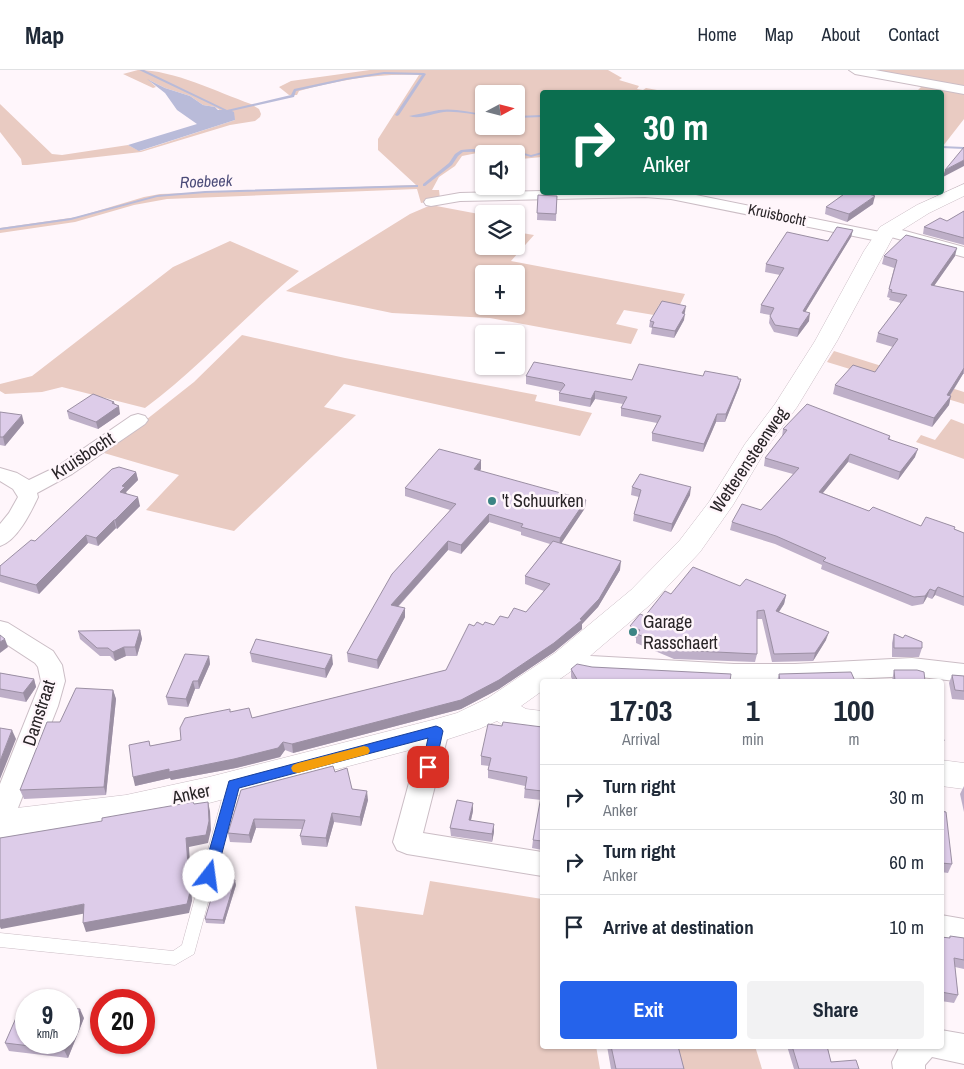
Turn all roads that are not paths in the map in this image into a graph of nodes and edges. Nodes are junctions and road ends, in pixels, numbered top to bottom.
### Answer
1 (855, 70) edge
2 (964, 90) edge
3 (964, 189) edge
4 (552, 195) edge
5 (671, 195) edge
6 (431, 202) dead end
7 (885, 234) junction
8 (964, 252) edge
9 (138, 420) dead end
10 (0, 474) edge
11 (26, 490) junction
12 (0, 539) edge
13 (0, 630) edge
14 (566, 660) junction
15 (964, 673) edge
16 (498, 706) junction
17 (540, 723) edge
18 (436, 731) junction
19 (944, 773) edge
20 (964, 776) edge
21 (233, 784) junction
22 (0, 818) edge
23 (0, 824) edge
24 (540, 864) edge
25 (944, 929) edge
26 (964, 932) edge
27 (0, 940) edge
28 (944, 1046) edge
29 (917, 1049) edge
30 (964, 1049) edge
31 (909, 1069) edge

1 - 2 street
3 - 7 street, Wetterensteenweg
4 - 6 street, Kruisbocht
5 - 7 street, Kruisbocht
7 - 8 street, Kruisbocht
7 - 14 street, Wetterensteenweg
9 - 11 street, Kruisbocht
10 - 11 street
11 - 12 street
13 - 22 street, Damstraat
14 - 15 street
14 - 16 street, Wetterensteenweg
16 - 17 street
16 - 18 street, Anker
18 - 21 street, Anker
18 - 24 street
19 - 20 street
21 - 23 street, Anker
21 - 27 lane
25 - 26 street
28 - 30 street
29 - 31 street

